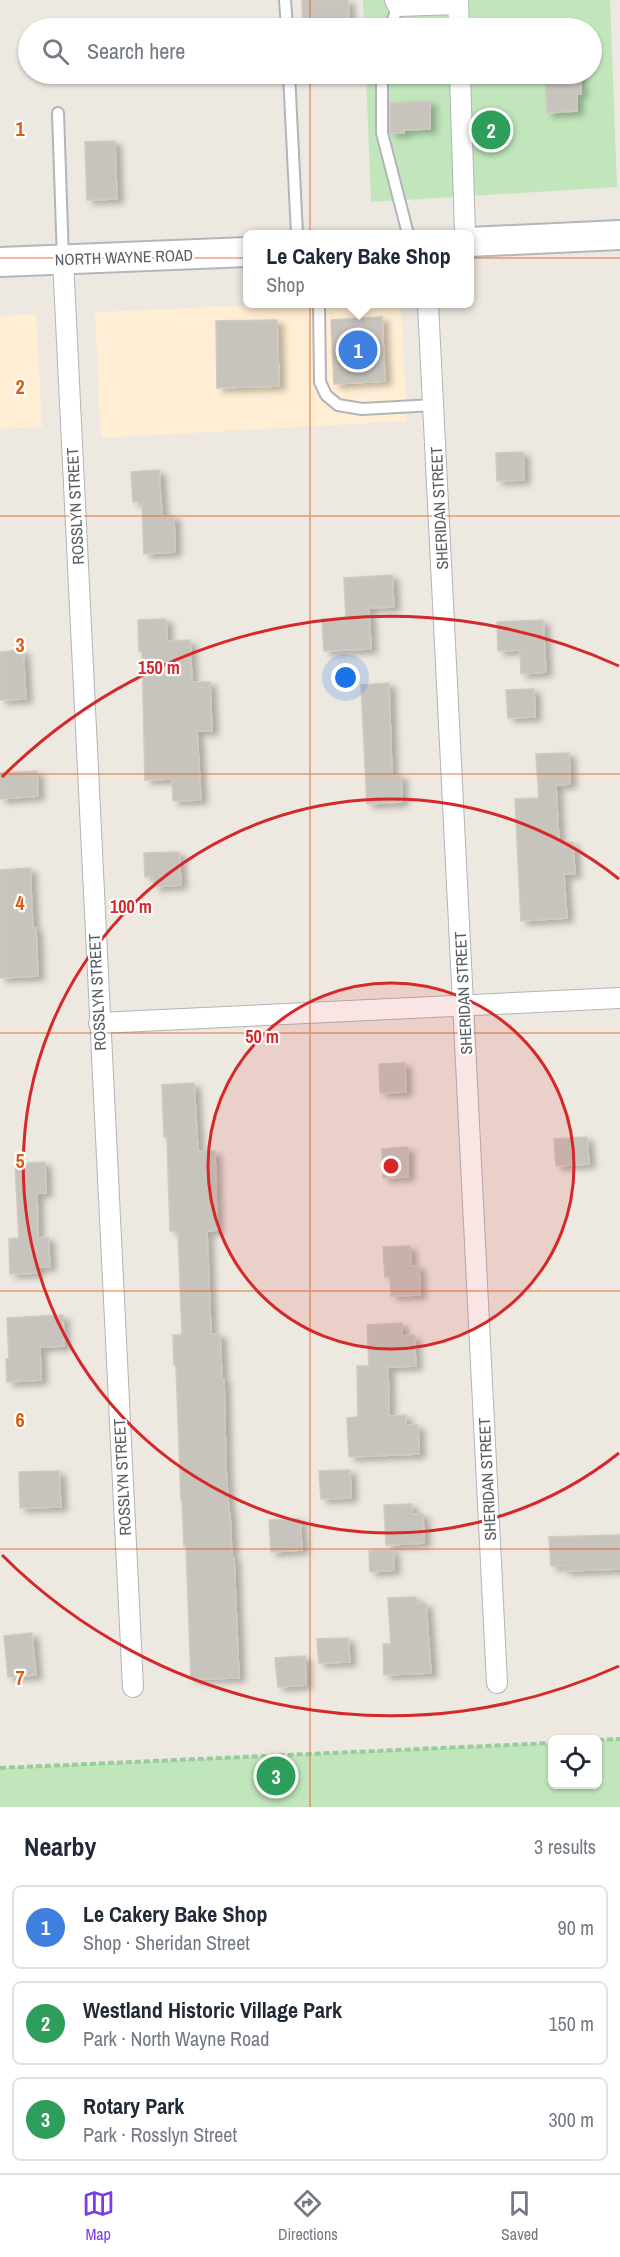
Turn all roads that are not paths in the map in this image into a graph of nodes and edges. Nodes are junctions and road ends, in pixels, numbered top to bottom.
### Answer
1 (285, 0) edge
2 (458, 2) edge
3 (397, 3) edge
4 (286, 18) edge
5 (393, 18) edge
6 (459, 18) edge
7 (290, 84) edge
8 (382, 84) edge
9 (460, 84) edge
10 (58, 113) dead end
11 (297, 230) edge
12 (407, 230) edge
13 (465, 230) edge
14 (620, 235) edge
15 (474, 242) edge
16 (243, 252) edge
17 (63, 260) junction
18 (0, 262) edge
19 (319, 308) edge
20 (429, 308) edge
21 (434, 405) junction
22 (620, 998) edge
23 (464, 1005) junction
24 (99, 1023) junction
25 (497, 1683) dead end
26 (133, 1687) dead end

1 - 4 lane
2 - 3 street
2 - 6 street
3 - 5 lane
7 - 11 lane
8 - 12 lane
9 - 13 street
10 - 17 lane
14 - 15 main road
16 - 17 main road, NORTH WAYNE ROAD
17 - 18 main road, NORTH WAYNE ROAD
17 - 24 street, ROSSLYN STREET
19 - 21 lane
20 - 21 street, SHERIDAN STREET
21 - 23 street, SHERIDAN STREET
22 - 23 street
23 - 24 street
23 - 25 street, SHERIDAN STREET
24 - 26 street, ROSSLYN STREET

